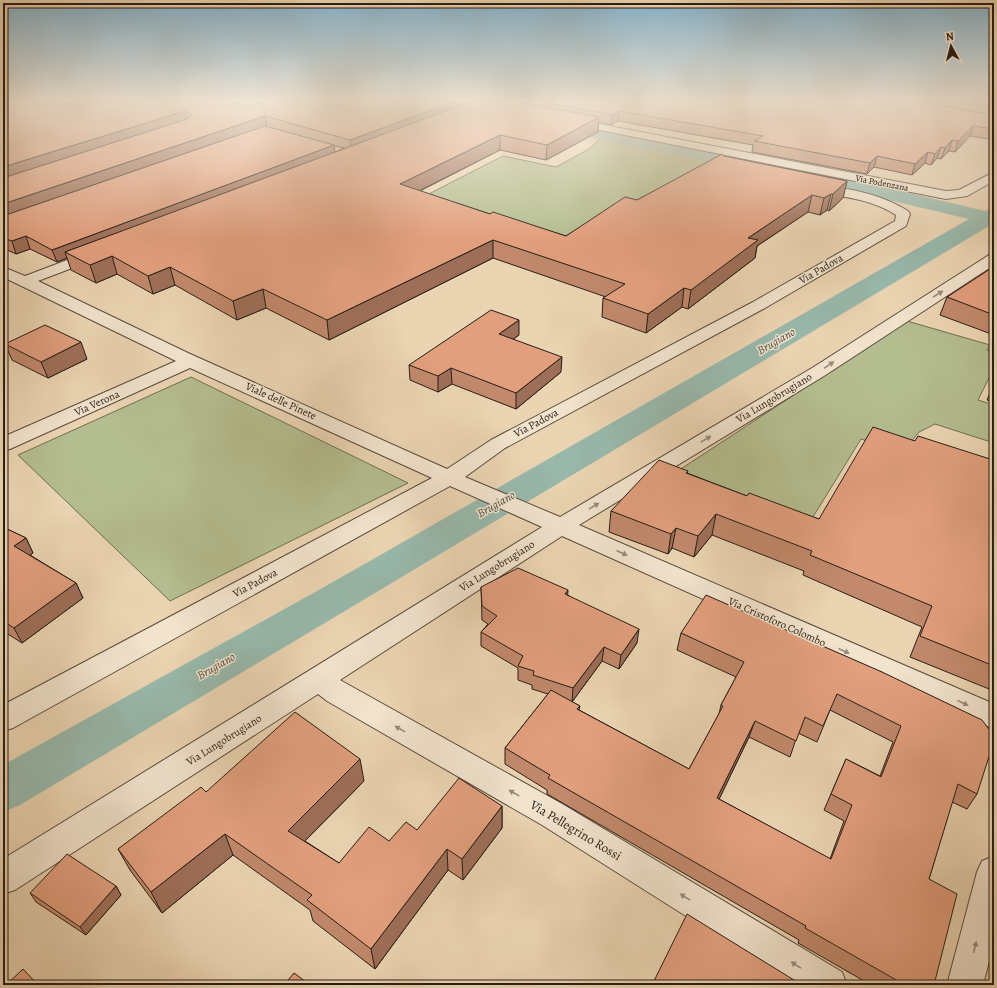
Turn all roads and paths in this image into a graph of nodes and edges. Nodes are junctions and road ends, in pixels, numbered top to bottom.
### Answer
1 (700, 147) edge
2 (726, 167) edge
3 (994, 176) edge
4 (105, 250) edge
5 (994, 258) edge
6 (3, 272) edge
7 (25, 281) junction
8 (190, 361) junction
9 (3, 446) edge
10 (453, 480) junction
11 (554, 523) junction
12 (320, 680) junction
13 (994, 717) edge
14 (3, 719) edge
15 (994, 872) edge
16 (3, 878) edge
17 (829, 985) edge
18 (965, 985) edge

1 - 3 street, Via Podenzana
2 - 10 street, Via Padova
4 - 7 street
11 -> 5 street, Via Lungobrugiano
6 - 7 street, Viale delle Pinete
7 - 8 street, Viale delle Pinete
8 - 9 street, Via Verona
8 - 10 street, Viale delle Pinete
10 - 11 street, Viale delle Pinete
10 - 14 street, Via Padova
11 - 12 street, Via Lungobrugiano
11 -> 13 street, Via Cristoforo Colombo
12 - 16 street, Via Lungobrugiano
17 -> 12 street, Via Pellegrino Rossi
18 -> 15 street

